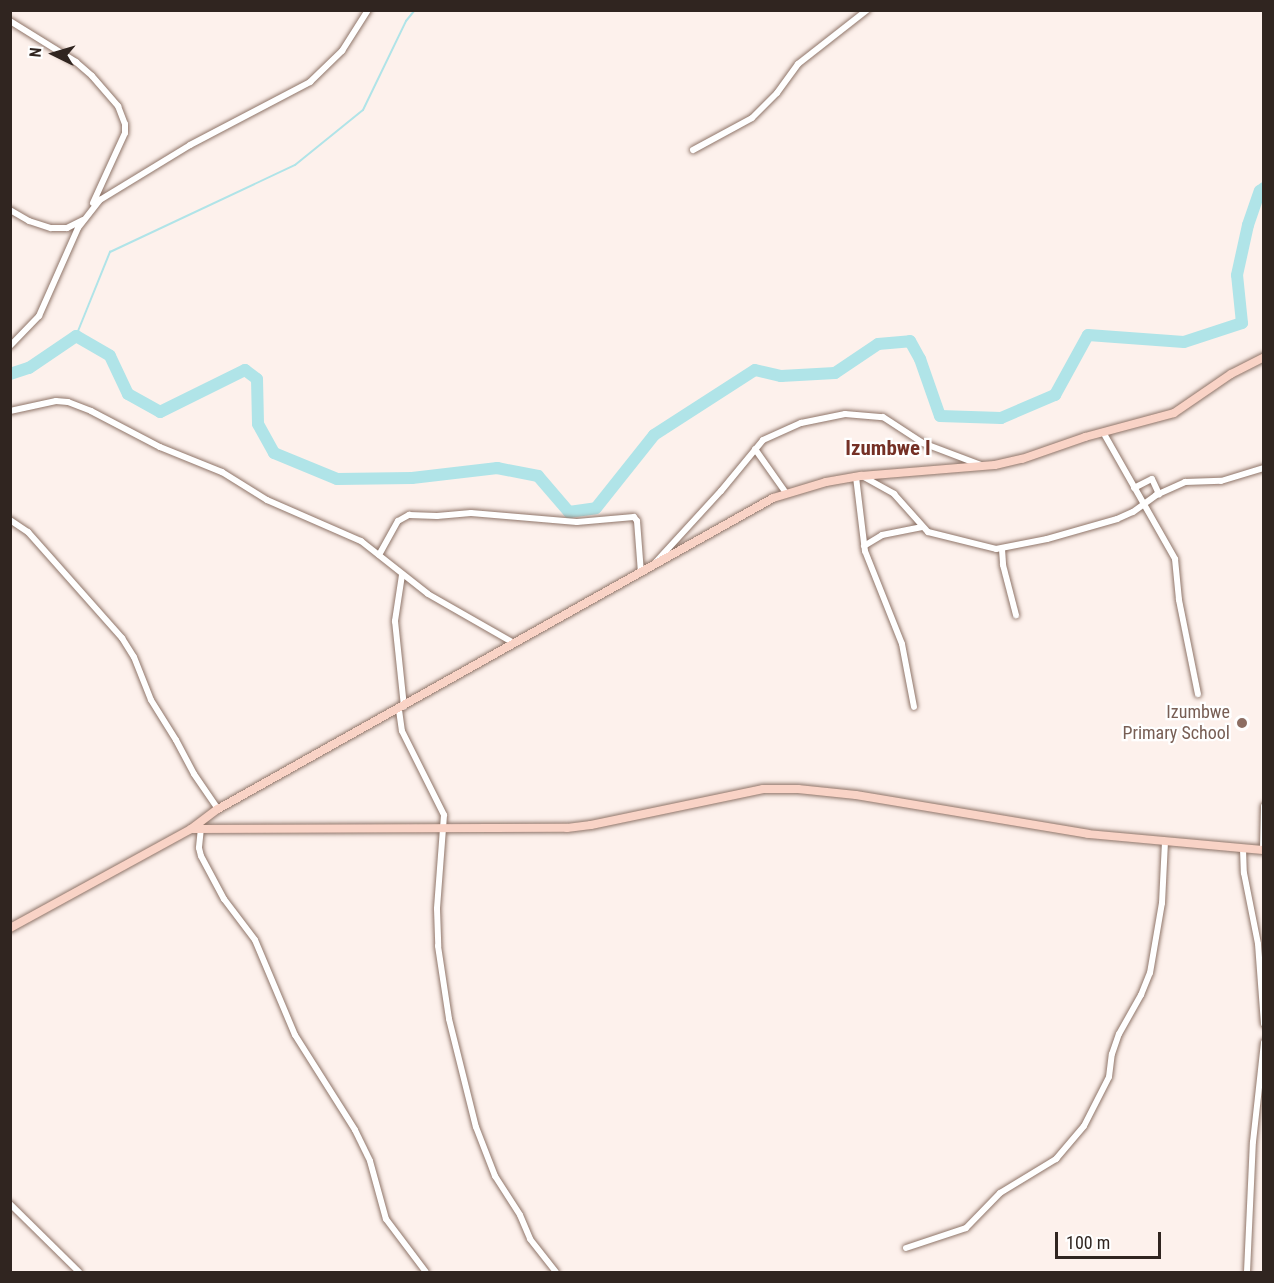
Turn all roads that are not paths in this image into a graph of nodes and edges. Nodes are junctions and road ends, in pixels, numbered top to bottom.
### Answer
1 (368, 10) edge
2 (867, 10) edge
3 (10, 21) edge
4 (693, 150) dead end
5 (90, 209) junction
6 (10, 210) edge
7 (83, 220) junction
8 (10, 346) edge
9 (1263, 357) edge
10 (10, 411) edge
11 (1103, 432) junction
12 (755, 449) junction
13 (985, 466) junction
14 (1263, 468) edge
15 (859, 477) junction
16 (1134, 488) junction
17 (786, 494) junction
18 (1159, 494) junction
19 (1143, 504) junction
20 (10, 520) edge
21 (922, 527) junction
22 (864, 546) junction
23 (1002, 549) junction
24 (379, 555) junction
25 (654, 564) junction
26 (641, 573) junction
27 (402, 574) junction
28 (1016, 615) dead end
29 (514, 643) junction
30 (1198, 694) dead end
31 (914, 707) dead end
32 (401, 708) junction
33 (1263, 806) edge
34 (218, 809) junction
35 (201, 828) junction
36 (446, 828) junction
37 (191, 829) junction
38 (1166, 842) junction
39 (1243, 849) junction
40 (1263, 850) edge
41 (10, 928) edge
42 (1263, 1024) edge
43 (1263, 1043) edge
44 (10, 1204) edge
45 (906, 1248) dead end
46 (79, 1272) edge
47 (426, 1272) edge
48 (556, 1272) edge
49 (1247, 1272) edge

1 - 5 street
2 - 4 street
3 - 5 street
5 - 7 street
6 - 7 street
7 - 8 street
9 - 11 main road
10 - 24 street
11 - 13 main road
11 - 16 street
12 - 13 street
12 - 17 street
12 - 25 street
13 - 15 main road
14 - 18 street
15 - 17 main road
15 - 21 street
15 - 22 street
16 - 18 street
16 - 19 street
17 - 25 main road
18 - 19 street
19 - 23 street
19 - 30 street
20 - 34 street
21 - 22 street
21 - 23 street
22 - 31 street
23 - 28 street
24 - 26 street
24 - 27 street
25 - 26 main road
26 - 29 main road
27 - 29 street
27 - 32 street
29 - 32 main road
32 - 34 main road
32 - 36 street
33 - 40 street
34 - 37 main road
35 - 36 main road
35 - 37 main road
35 - 47 street
36 - 38 main road
36 - 48 street
37 - 41 main road
38 - 39 main road
38 - 45 street
39 - 40 main road
39 - 42 street
43 - 49 street
44 - 46 street

